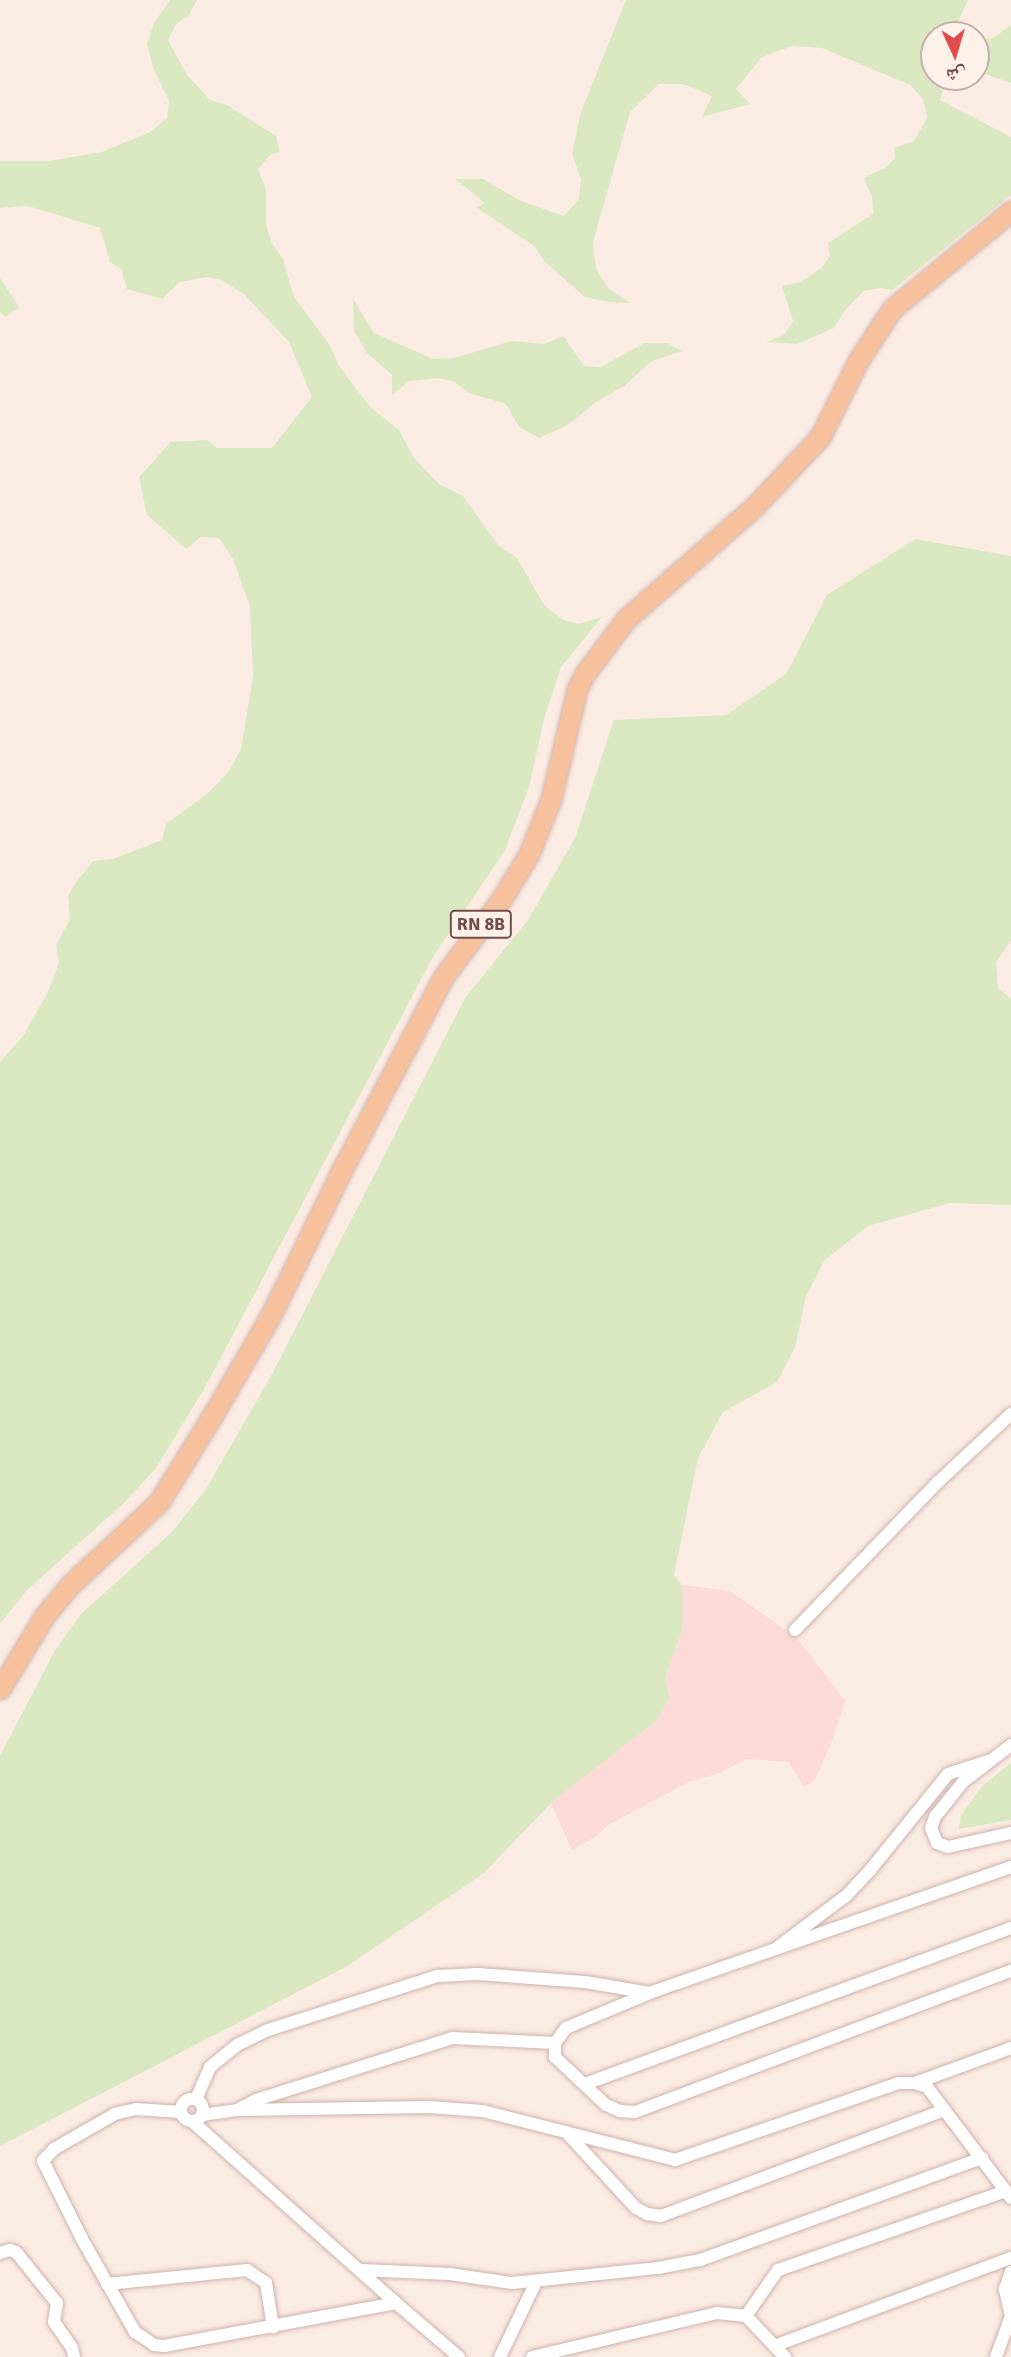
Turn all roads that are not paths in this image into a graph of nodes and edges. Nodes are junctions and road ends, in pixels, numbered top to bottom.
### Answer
1 (1011, 211) edge
2 (1011, 1414) edge
3 (795, 1630) dead end
4 (0, 1689) edge
5 (1011, 1745) edge
6 (988, 1761) junction
7 (1011, 1833) edge
8 (1011, 1867) edge
9 (1011, 1928) edge
10 (774, 1951) junction
11 (1011, 1971) edge
12 (650, 1993) junction
13 (555, 2043) junction
14 (1011, 2048) edge
15 (915, 2083) junction
16 (585, 2084) junction
17 (196, 2099) junction
18 (237, 2110) junction
19 (945, 2110) junction
20 (180, 2112) junction
21 (197, 2118) junction
22 (566, 2132) junction
23 (982, 2158) junction
24 (1008, 2195) edge
25 (0, 2253) edge
26 (1011, 2258) edge
27 (362, 2270) junction
28 (1011, 2272) edge
29 (536, 2282) junction
30 (107, 2284) junction
31 (396, 2303) junction
32 (746, 2316) junction
33 (1011, 2316) edge
34 (273, 2327) junction
35 (1007, 2334) edge
36 (774, 2346) junction
37 (74, 2357) edge
38 (459, 2357) edge
39 (500, 2357) edge
40 (532, 2357) edge
41 (786, 2357) edge
42 (996, 2357) edge

1 - 4 main road, RN 8B
2 - 3 street
5 - 6 street
6 - 7 street
6 - 10 street
8 - 10 street
9 - 16 street
10 - 12 street
11 - 16 street
12 - 13 street
12 - 17 street
13 - 16 street
13 - 18 street
14 - 15 street
15 - 19 street
15 - 22 street
17 - 20 street
17 - 21 street
18 - 21 street
18 - 22 street
19 - 22 street
19 - 23 street
20 - 21 street
20 - 30 street
21 - 27 street
23 - 24 street
23 - 29 street
24 - 32 street
25 - 37 street
26 - 36 street
27 - 29 street
27 - 31 street
28 - 33 street
29 - 39 street
30 - 34 street
30 - 34 street
31 - 34 street
31 - 38 street
32 - 36 street
32 - 40 street
33 - 35 street
35 - 42 street
36 - 41 street

